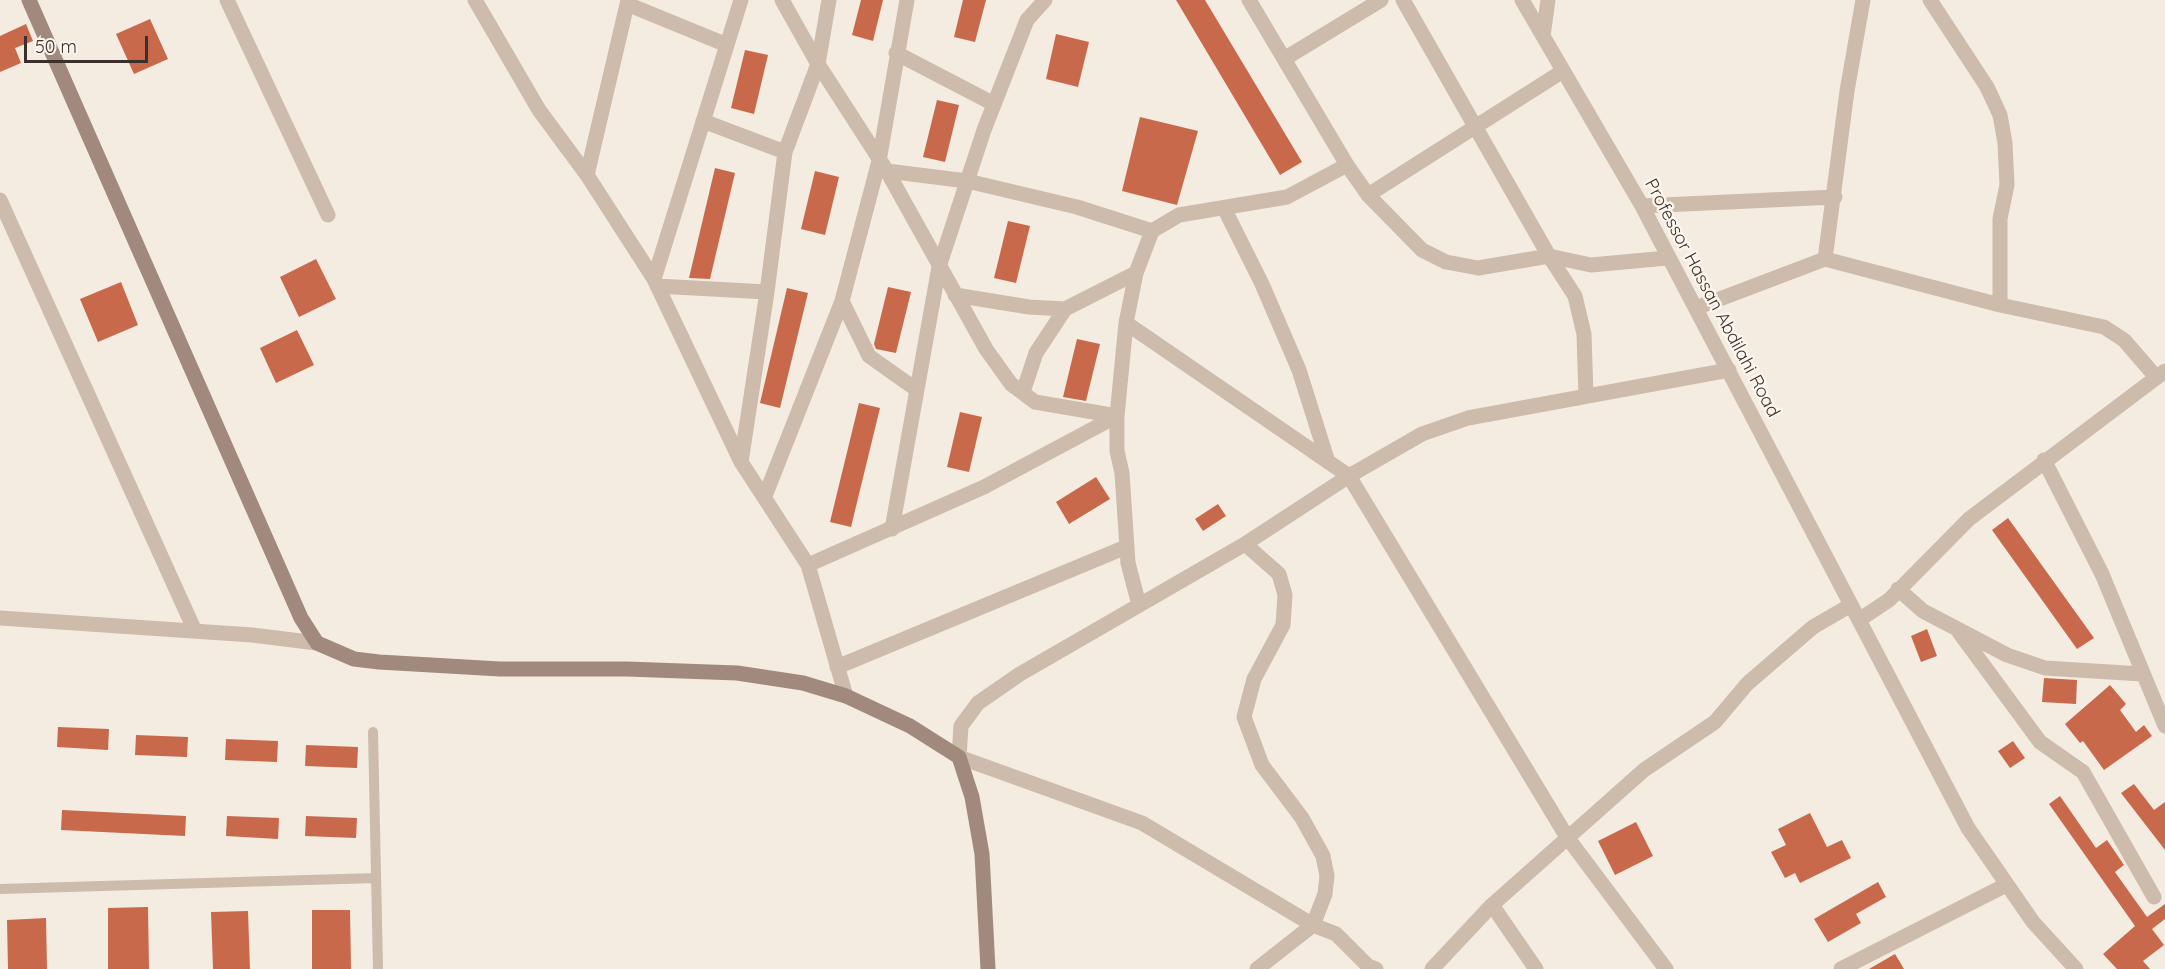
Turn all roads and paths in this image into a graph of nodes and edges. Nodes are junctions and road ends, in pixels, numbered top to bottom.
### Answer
1 (29, 0) edge
2 (227, 0) edge
3 (475, 0) edge
4 (741, 0) edge
5 (782, 0) edge
6 (829, 0) edge
7 (908, 0) edge
8 (1045, 0) edge
9 (1249, 0) edge
10 (1382, 0) edge
11 (1403, 0) edge
12 (1522, 0) edge
13 (1548, 0) edge
14 (1863, 0) edge
15 (1930, 0) edge
16 (628, 2) edge
17 (1543, 36) junction
18 (727, 45) junction
19 (896, 53) junction
20 (1284, 59) junction
21 (818, 64) junction
22 (1563, 71) junction
23 (994, 104) junction
24 (704, 121) junction
25 (1474, 126) junction
26 (784, 152) junction
27 (1347, 165) junction
28 (883, 166) junction
29 (587, 175) junction
30 (967, 181) junction
31 (1368, 195) junction
32 (1835, 198) junction
33 (0, 200) edge
34 (1642, 206) junction
35 (1224, 207) junction
36 (328, 215) dead end
37 (1152, 231) junction
38 (1549, 256) junction
39 (1667, 258) junction
40 (1825, 259) junction
41 (939, 267) junction
42 (1136, 273) junction
43 (655, 282) junction
44 (767, 292) junction
45 (955, 296) junction
46 (842, 301) junction
47 (2000, 305) junction
48 (1696, 308) junction
49 (1065, 309) junction
50 (1126, 322) junction
51 (1730, 370) junction
52 (2160, 374) edge
53 (917, 390) junction
54 (1023, 392) junction
55 (1586, 396) junction
56 (1117, 416) junction
57 (2044, 460) junction
58 (741, 462) junction
59 (1328, 462) junction
60 (1349, 476) junction
61 (765, 496) junction
62 (892, 529) junction
63 (1245, 544) junction
64 (1126, 547) junction
65 (808, 565) junction
66 (1898, 589) junction
67 (1139, 604) junction
68 (1851, 605) junction
69 (0, 618) edge
70 (1859, 620) junction
71 (195, 631) junction
72 (1959, 632) junction
73 (317, 643) junction
74 (837, 667) junction
75 (2142, 674) junction
76 (846, 696) junction
77 (2165, 726) edge
78 (373, 732) dead end
79 (959, 757) junction
80 (1567, 837) junction
81 (376, 878) junction
82 (2006, 885) junction
83 (0, 890) edge
84 (2154, 897) dead end
85 (1492, 905) junction
86 (1313, 925) junction
87 (378, 969) edge
88 (988, 969) edge
89 (1257, 969) edge
90 (1376, 969) edge
91 (1432, 969) edge
92 (1536, 969) edge
93 (1666, 969) edge
94 (1841, 969) edge
95 (2076, 969) edge

1 - 73 street
2 - 36 street
3 - 29 street
4 - 18 street
5 - 21 street
6 - 21 street
7 - 19 street
8 - 23 street
9 - 20 street
10 - 20 street
11 - 25 street
12 - 17 street, Professor Hassan Abdilahi Road
13 - 17 street
14 - 32 street
15 - 47 street
16 - 18 street
16 - 29 street
17 - 22 street, Professor Hassan Abdilahi Road
18 - 24 street
19 - 23 street
19 - 28 street
20 - 27 street
21 - 26 street
21 - 28 street
22 - 25 street
22 - 34 street, Professor Hassan Abdilahi Road
23 - 30 street
24 - 26 street
24 - 43 street
25 - 31 street
25 - 38 street
26 - 44 street
27 - 31 street
27 - 35 street
28 - 30 street
28 - 41 street
28 - 46 street
29 - 43 street
30 - 37 street
30 - 41 street
31 - 38 street
32 - 34 street
32 - 40 street
33 - 71 street
34 - 39 street, Professor Hassan Abdilahi Road
35 - 37 street
35 - 59 street
37 - 42 street
38 - 39 street
38 - 55 street
39 - 48 street, Professor Hassan Abdilahi Road
40 - 47 street
40 - 48 street
41 - 45 street
41 - 53 street
42 - 49 street
42 - 50 street
43 - 44 street
43 - 58 street
44 - 58 street
45 - 49 street
45 - 54 street
46 - 53 street
46 - 61 street
47 - 52 street
48 - 51 street, Professor Hassan Abdilahi Road
49 - 54 street
50 - 56 street
50 - 59 street
51 - 55 street
51 - 68 street, Professor Hassan Abdilahi Road
52 - 57 street
53 - 62 street
54 - 56 street
55 - 60 street
56 - 62 street
56 - 64 street
57 - 66 street
57 - 75 street
58 - 61 street
59 - 60 street
60 - 63 street
60 - 80 street
61 - 65 street
62 - 65 street
63 - 67 street
63 - 86 street
64 - 67 street
64 - 74 street
65 - 74 street
66 - 70 street
66 - 72 street
67 - 79 street
68 - 70 street, Professor Hassan Abdilahi Road
68 - 80 street
69 - 71 street
70 - 82 street, Professor Hassan Abdilahi Road
71 - 73 street
72 - 75 street
72 - 84 street
73 - 76 street
74 - 76 street
75 - 77 street
76 - 79 street
78 - 81 lane
79 - 86 street
79 - 88 street
80 - 85 street
80 - 93 street
81 - 83 lane
81 - 87 lane
82 - 94 street
82 - 95 street, Professor Hassan Abdilahi Road
85 - 91 street
85 - 92 street
86 - 89 street
86 - 90 street

